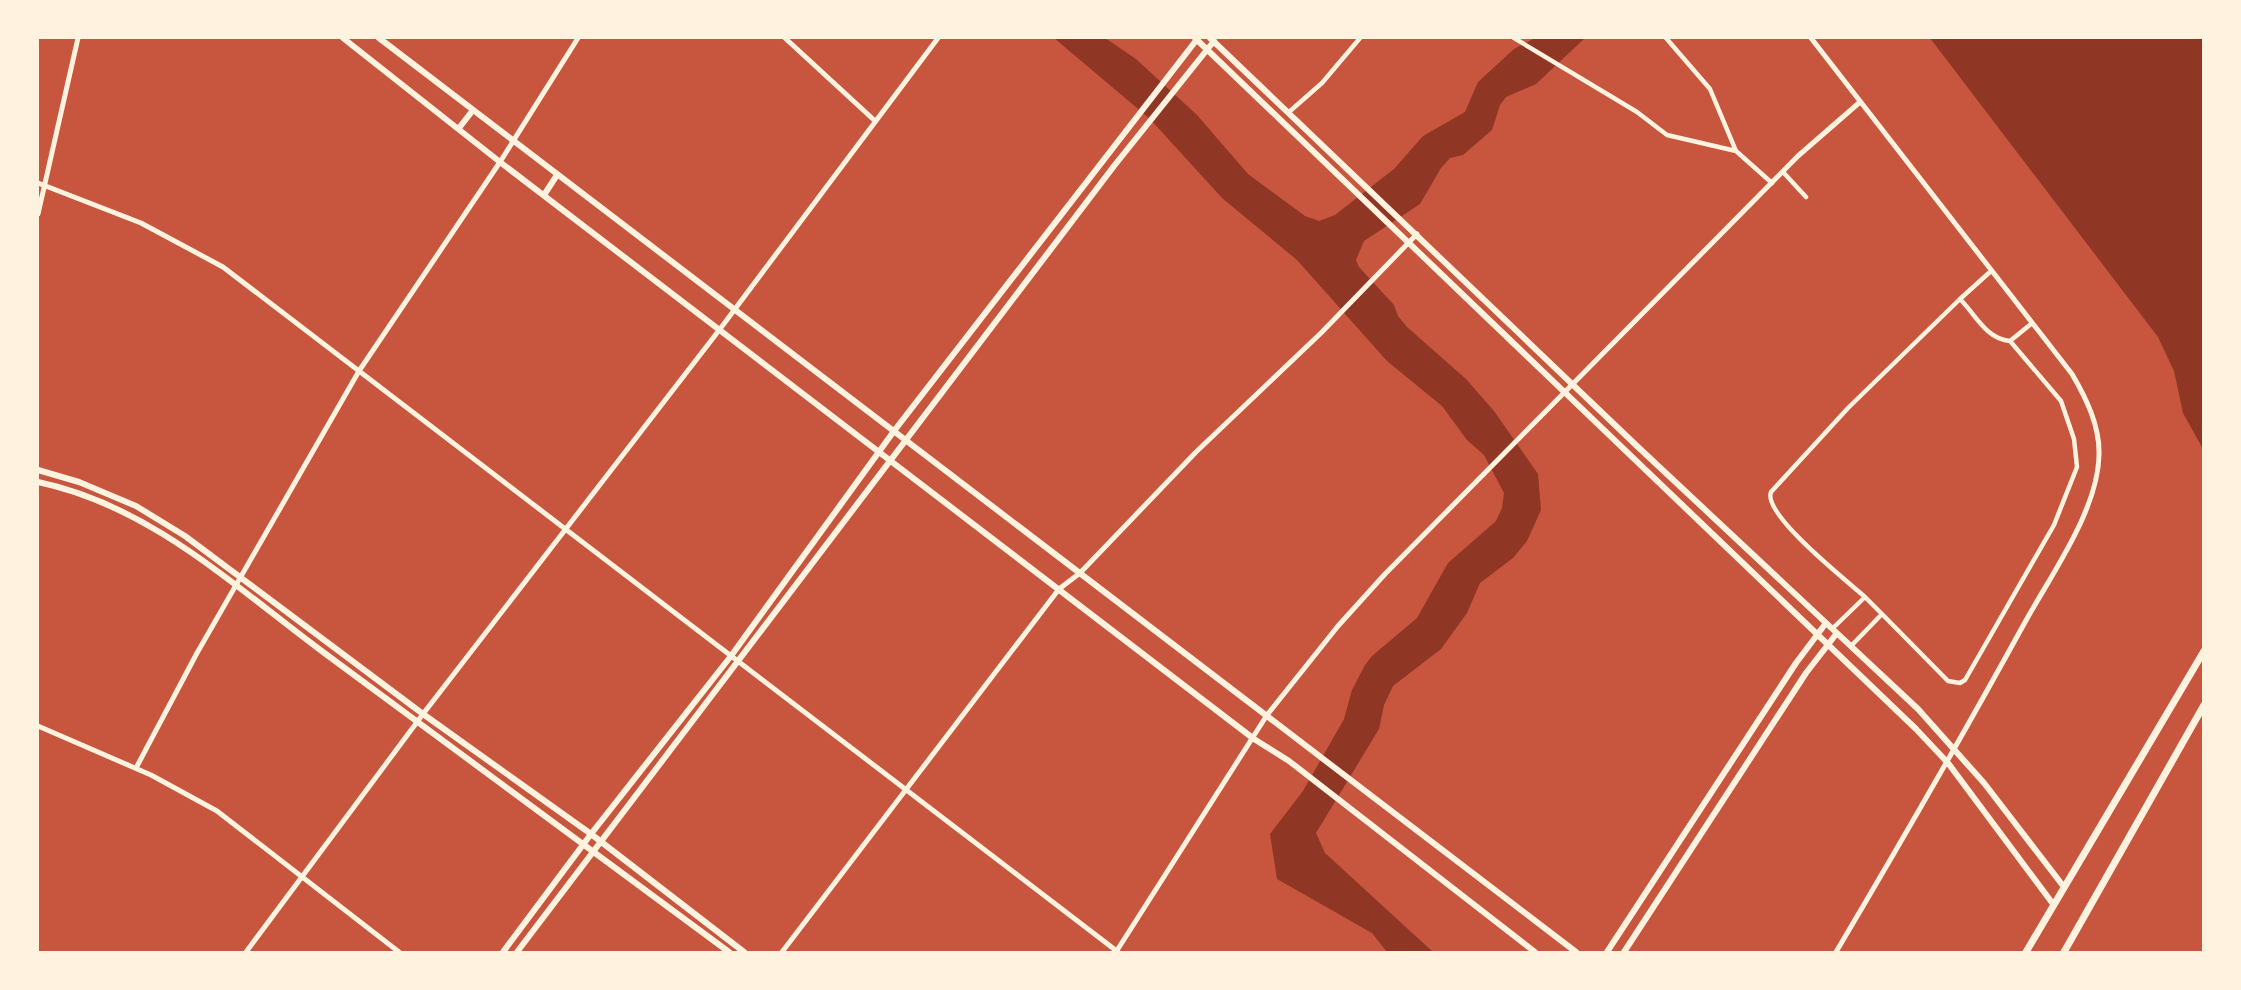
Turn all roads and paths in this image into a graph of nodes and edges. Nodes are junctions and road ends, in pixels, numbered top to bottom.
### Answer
1 (78, 38) edge
2 (343, 38) edge
3 (379, 38) edge
4 (578, 38) edge
5 (785, 38) edge
6 (938, 38) edge
7 (1197, 38) edge
8 (1360, 38) edge
9 (1514, 38) edge
10 (1666, 38) edge
11 (1811, 38) edge
12 (1212, 39) edge
13 (1207, 49) junction
14 (1860, 102) junction
15 (473, 110) junction
16 (1289, 112) junction
17 (874, 120) junction
18 (459, 128) junction
19 (512, 140) junction
20 (1736, 152) junction
21 (500, 162) junction
22 (1783, 172) junction
23 (557, 175) junction
24 (38, 183) edge
25 (1772, 183) junction
26 (45, 185) junction
27 (543, 195) junction
28 (1806, 197) dead end
29 (38, 214) edge
30 (1417, 234) junction
31 (1410, 242) junction
32 (1991, 271) junction
33 (1960, 300) junction
34 (733, 310) junction
35 (2031, 324) junction
36 (720, 329) junction
37 (2010, 340) junction
38 (359, 371) junction
39 (1574, 384) junction
40 (1567, 392) junction
41 (894, 431) junction
42 (906, 440) junction
43 (879, 450) junction
44 (892, 459) junction
45 (38, 470) edge
46 (38, 482) edge
47 (567, 529) junction
48 (1080, 573) junction
49 (242, 578) junction
50 (237, 586) junction
51 (1059, 589) junction
52 (1864, 597) junction
53 (1882, 614) junction
54 (1826, 623) junction
55 (1835, 631) junction
56 (1817, 634) junction
57 (1828, 644) junction
58 (1851, 646) junction
59 (2204, 651) edge
60 (731, 656) junction
61 (738, 661) junction
62 (2204, 705) edge
63 (423, 714) junction
64 (1267, 715) junction
65 (418, 721) junction
66 (38, 726) edge
67 (1254, 739) junction
68 (1955, 748) junction
69 (1947, 763) junction
70 (136, 768) junction
71 (905, 789) junction
72 (591, 834) junction
73 (601, 842) junction
74 (585, 843) junction
75 (594, 851) junction
76 (302, 878) junction
77 (2064, 887) junction
78 (2053, 904) junction
79 (246, 952) edge
80 (399, 952) edge
81 (503, 952) edge
82 (517, 952) edge
83 (729, 952) edge
84 (744, 952) edge
85 (782, 952) edge
86 (1117, 952) edge
87 (1535, 952) edge
88 (1576, 952) edge
89 (1607, 952) edge
90 (1624, 952) edge
91 (1836, 952) edge
92 (2026, 952) edge
93 (2064, 952) edge

1 - 26 street
2 - 18 main road
3 - 15 main road
4 - 19 street
5 - 17 street
6 - 17 street
7 - 13 main road
7 - 41 main road
8 - 16 street
9 - 20 street
10 - 20 street
11 - 14 street
12 - 13 main road
12 - 16 main road
13 - 31 main road
13 - 42 main road
14 - 22 street
14 - 32 street
15 - 18 main road
15 - 19 main road
16 - 30 main road
17 - 34 street
18 - 21 main road
19 - 21 street
19 - 23 main road
20 - 25 street
21 - 27 main road
21 - 38 street
22 - 25 street
22 - 28 street
23 - 27 main road
23 - 34 main road
24 - 26 street
25 - 39 street
26 - 29 street
26 - 38 street
27 - 36 main road
30 - 31 street
30 - 39 main road
31 - 40 main road
31 - 48 street
32 - 33 street
32 - 35 street
33 - 37 street
33 - 52 street
34 - 36 street
34 - 41 main road
35 - 37 street
35 - 68 street
36 - 43 main road
36 - 47 street
37 - 53 street
38 - 47 street
38 - 49 street
39 - 40 street
39 - 54 main road
40 - 56 main road
40 - 64 street
41 - 42 main road
41 - 43 main road
42 - 44 main road
42 - 48 main road
43 - 44 main road
43 - 60 main road
44 - 51 main road
44 - 61 main road
45 - 49 main road
46 - 50 main road
47 - 60 street
47 - 63 street
48 - 51 street
48 - 64 main road
49 - 50 street
49 - 63 main road
50 - 65 main road
50 - 70 street
51 - 67 main road
51 - 71 street
52 - 53 street
52 - 55 street
53 - 58 street
54 - 55 main road
54 - 56 main road
55 - 57 main road
55 - 58 main road
56 - 57 main road
56 - 89 main road
57 - 69 main road
57 - 90 main road
58 - 68 main road
59 - 77 highway
60 - 61 street
60 - 72 main road
61 - 71 street
61 - 73 main road
62 - 93 highway
63 - 65 street
63 - 72 main road
64 - 67 street
64 - 88 main road
65 - 74 main road
65 - 76 street
66 - 70 street
67 - 86 street
67 - 87 main road
68 - 69 street
68 - 77 main road
69 - 78 main road
69 - 91 street
70 - 76 street
71 - 85 street
71 - 86 street
72 - 73 main road
72 - 74 main road
73 - 75 main road
73 - 84 main road
74 - 75 main road
74 - 81 main road
75 - 82 main road
75 - 83 main road
76 - 79 street
76 - 80 street
77 - 78 highway
78 - 92 highway

